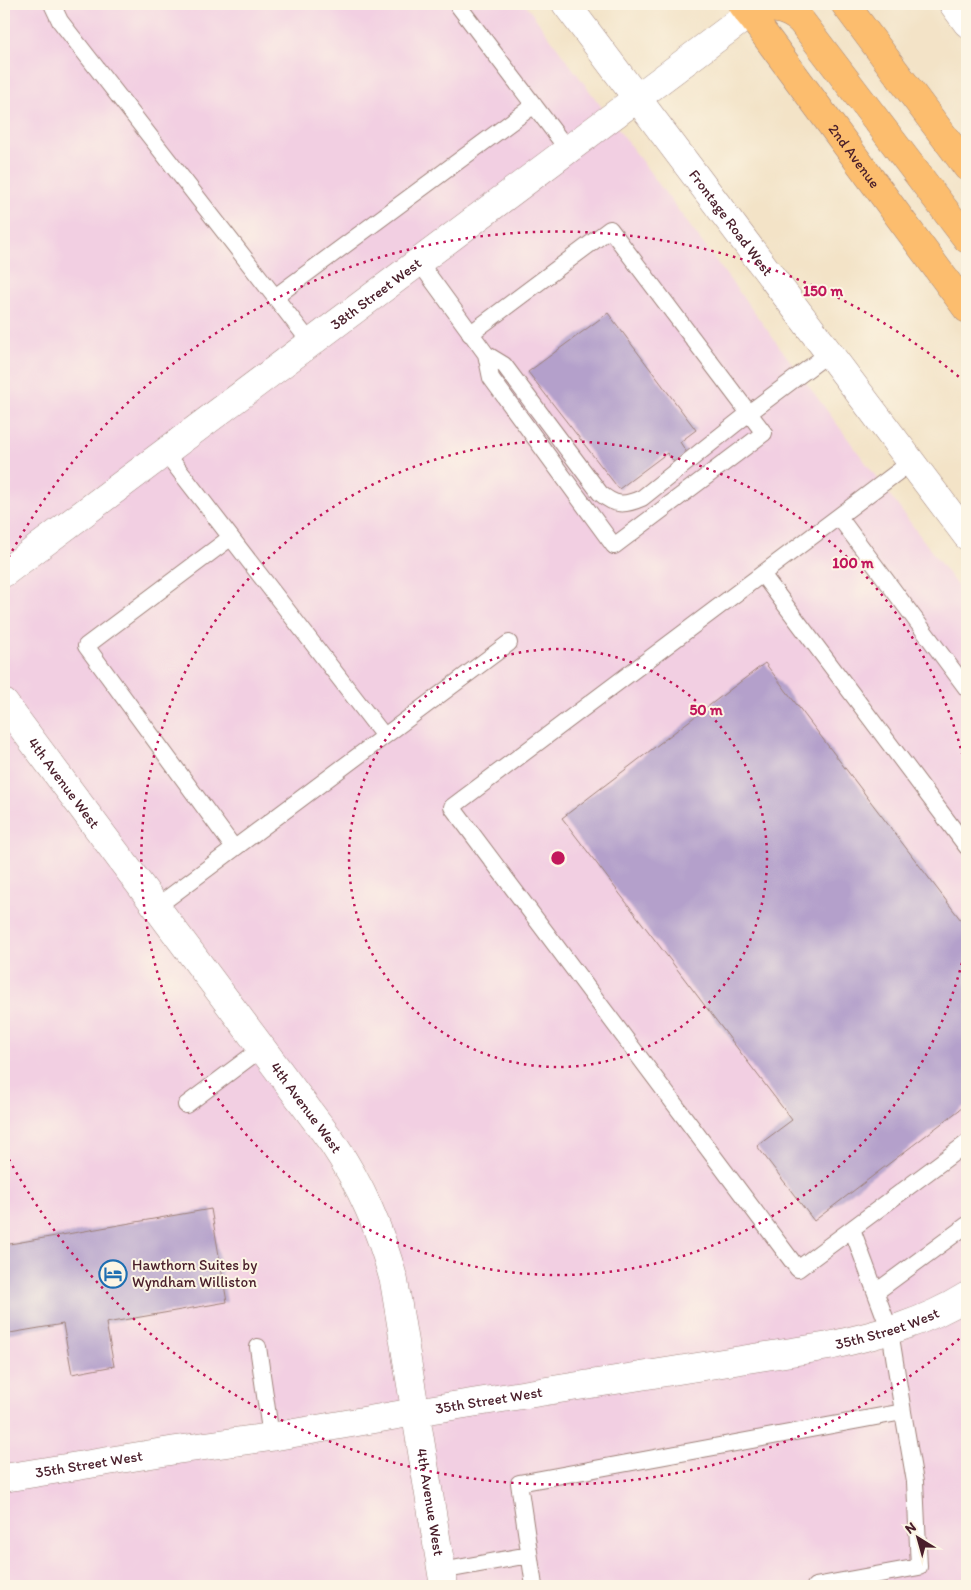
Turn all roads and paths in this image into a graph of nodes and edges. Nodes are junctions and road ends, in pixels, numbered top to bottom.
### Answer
1 (52, 4) edge
2 (458, 4) edge
3 (566, 4) edge
4 (844, 4) edge
5 (952, 4) edge
6 (745, 9) edge
7 (967, 23) edge
8 (637, 98) junction
9 (534, 105) junction
10 (568, 150) junction
11 (967, 167) edge
12 (967, 239) edge
13 (419, 262) junction
14 (275, 296) junction
15 (967, 309) edge
16 (470, 334) junction
17 (310, 342) junction
18 (829, 353) junction
19 (486, 354) junction
20 (749, 413) junction
21 (165, 452) junction
22 (911, 462) junction
23 (839, 517) junction
24 (967, 536) edge
25 (230, 538) junction
26 (4, 573) edge
27 (762, 574) junction
28 (508, 643) dead end
29 (967, 689) edge
30 (4, 704) edge
31 (384, 736) junction
32 (967, 847) edge
33 (234, 848) junction
34 (156, 906) junction
35 (262, 1048) junction
36 (186, 1105) dead end
37 (967, 1143) edge
38 (967, 1225) edge
39 (852, 1229) junction
40 (876, 1292) junction
41 (967, 1296) edge
42 (890, 1331) junction
43 (258, 1347) dead end
44 (415, 1412) junction
45 (903, 1412) junction
46 (271, 1437) junction
47 (4, 1478) edge
48 (529, 1555) junction
49 (442, 1578) edge
50 (534, 1586) edge
51 (815, 1586) edge

1 - 14 lane
2 - 9 lane
3 - 8 street, Frontage Road West
4 - 11 highway
5 - 7 street
6 - 8 street, 38th Street West
6 - 12 highway
6 - 15 highway, 2nd Avenue
8 - 10 street, 38th Street West
8 - 18 street, Frontage Road West
9 - 10 lane
9 - 14 lane
10 - 13 street, 38th Street West
13 - 16 lane
13 - 17 street, 38th Street West
14 - 17 lane
16 - 19 lane
16 - 20 lane
17 - 21 street, 38th Street West
18 - 20 lane
18 - 22 street, Frontage Road West
19 - 20 lane
19 - 20 lane
21 - 25 lane
21 - 26 street, 38th Street West
22 - 23 lane
22 - 24 street, Frontage Road West
23 - 27 lane
23 - 29 lane
25 - 31 lane
25 - 33 lane
27 - 32 lane
27 - 39 lane
28 - 31 lane
30 - 34 street, 4th Avenue West
31 - 33 lane
33 - 34 lane
34 - 35 street, 4th Avenue West
35 - 36 lane
35 - 44 street, 4th Avenue West
37 - 39 lane
38 - 40 lane
39 - 40 lane
40 - 42 lane
41 - 42 street, 35th Street West
42 - 44 street, 35th Street West
42 - 45 lane
43 - 46 lane
44 - 46 street, 35th Street West
44 - 49 street, 4th Avenue West
45 - 48 lane
45 - 51 lane
46 - 47 street, 35th Street West
48 - 49 lane
48 - 50 lane

